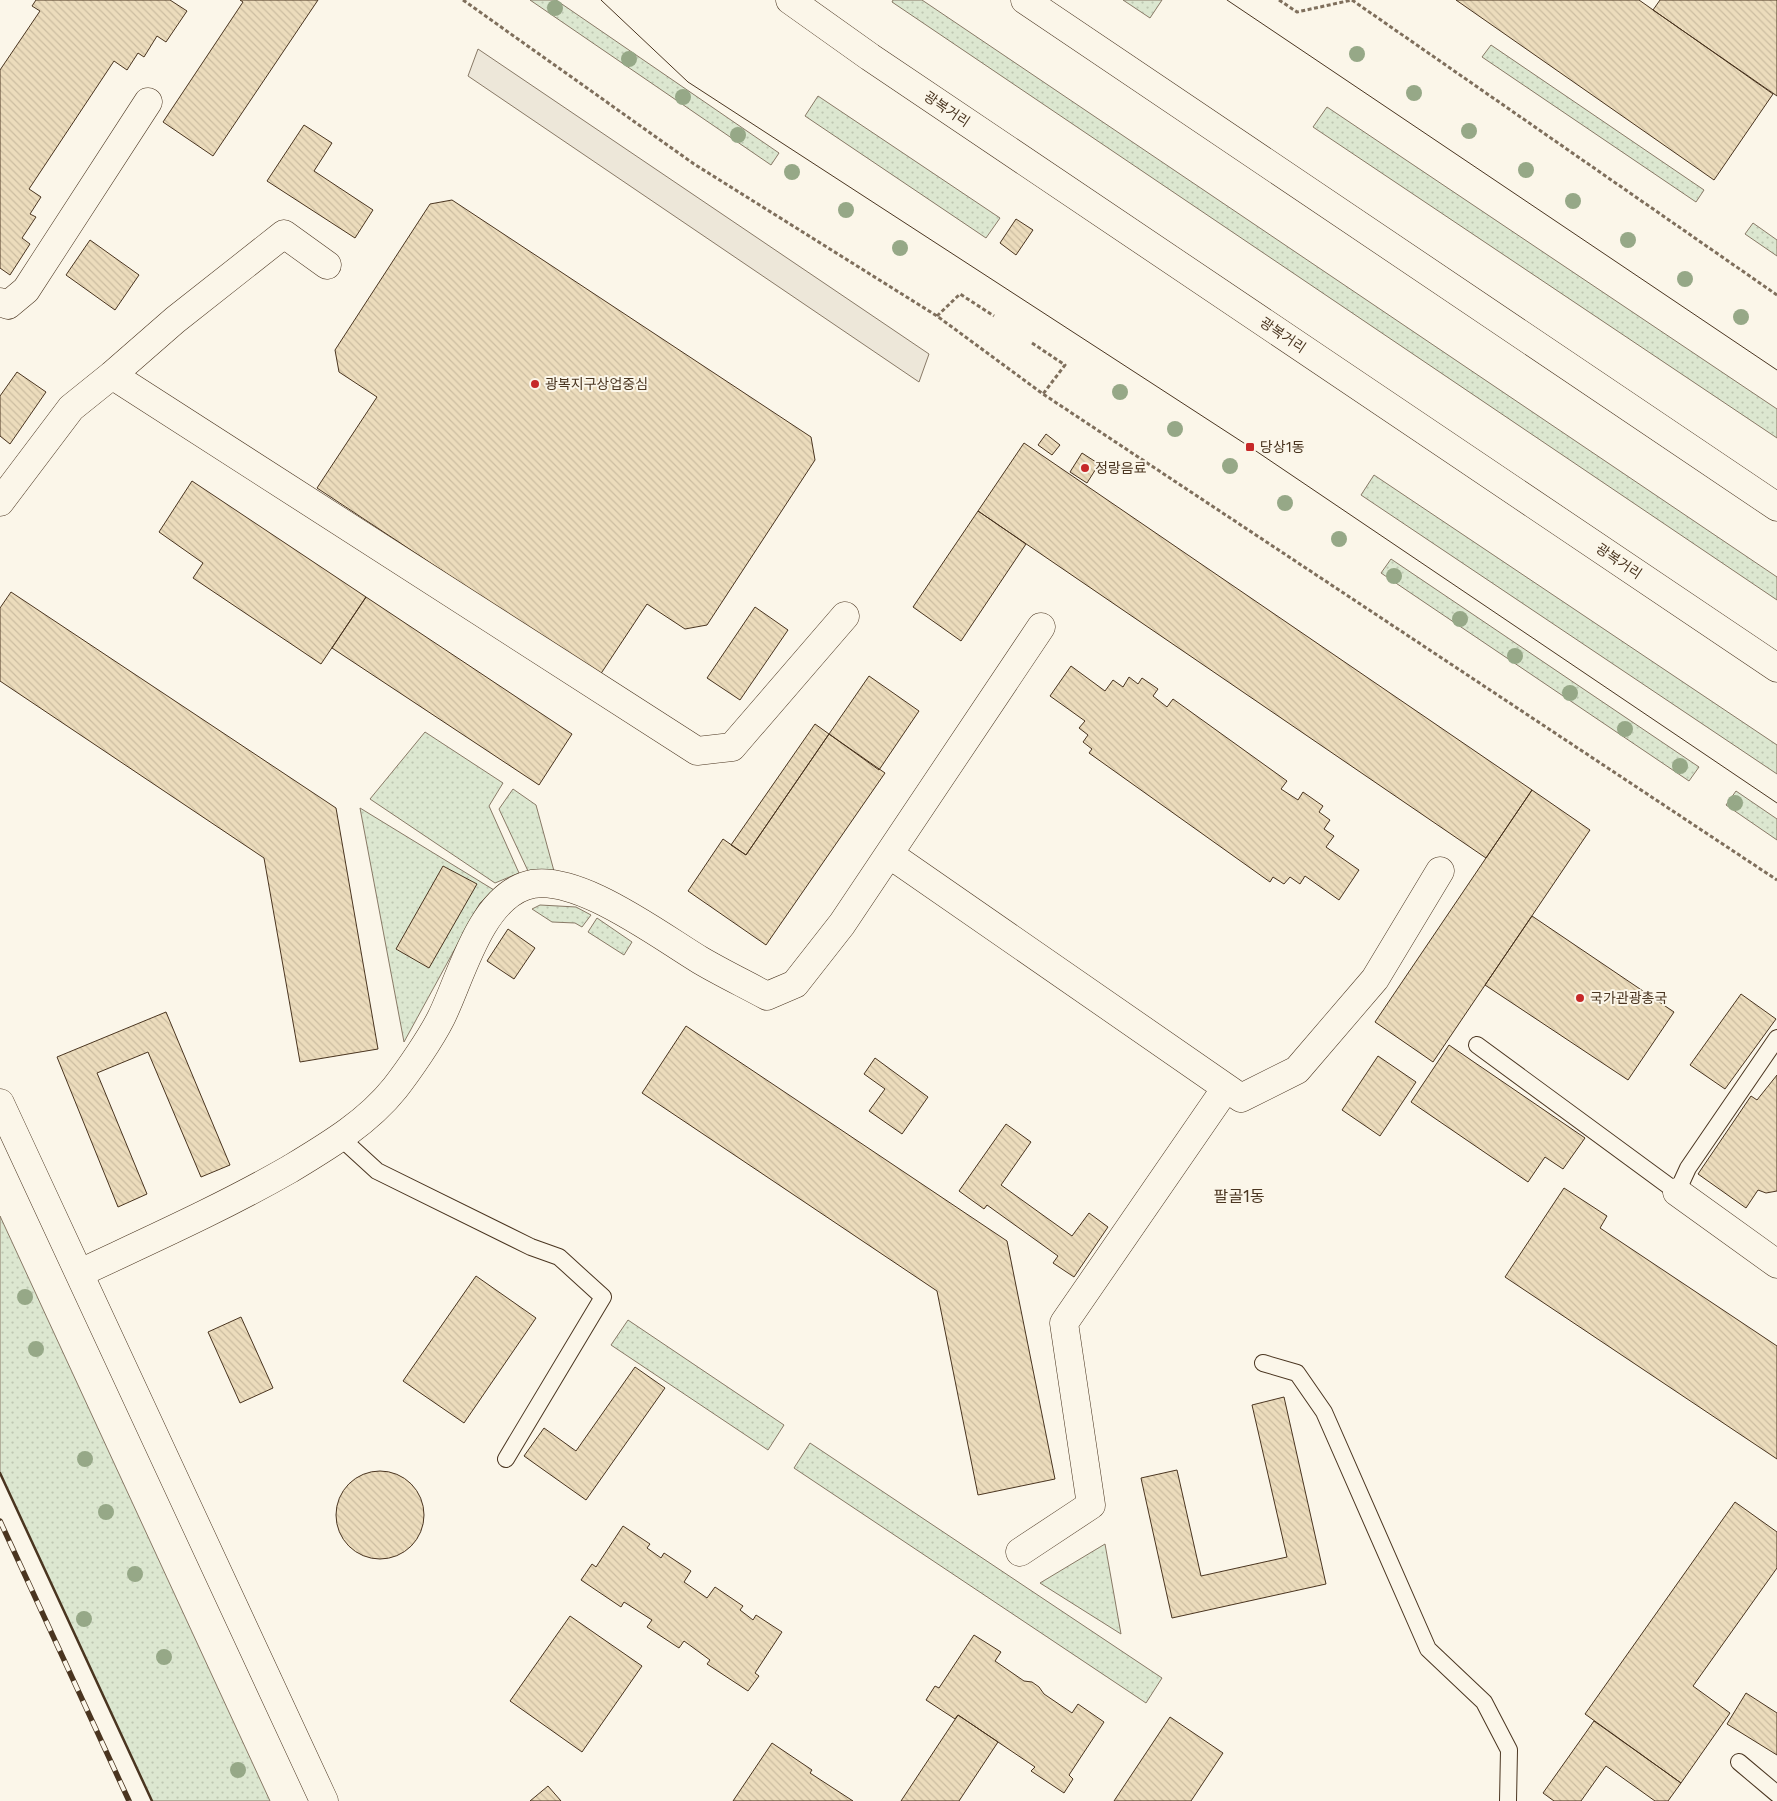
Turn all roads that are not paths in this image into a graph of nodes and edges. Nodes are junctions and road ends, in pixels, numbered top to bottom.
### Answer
1 (790, 0) edge
2 (1025, 0) edge
3 (148, 102) dead end
4 (327, 264) dead end
5 (0, 302) edge
6 (112, 375) junction
7 (0, 502) edge
8 (1777, 506) edge
9 (845, 616) dead end
10 (1041, 627) dead end
11 (1777, 668) edge
12 (889, 854) junction
13 (1440, 871) dead end
14 (1777, 1038) edge
15 (1477, 1045) dead end
16 (1226, 1088) junction
17 (0, 1103) edge
18 (342, 1139) junction
19 (1678, 1192) junction
20 (1777, 1264) edge
21 (80, 1273) junction
22 (1263, 1363) dead end
23 (506, 1459) dead end
24 (1020, 1552) dead end
25 (1739, 1762) dead end
26 (1777, 1794) edge
27 (324, 1801) edge
28 (1508, 1801) edge

1 - 11 main road, 광복거리
2 - 8 main road
3 - 5 main road
4 - 6 main road
6 - 7 main road
6 - 9 main road
10 - 12 main road
12 - 16 main road
12 - 18 main road
13 - 16 main road
14 - 19 lane
15 - 19 lane
16 - 24 main road
17 - 21 main road
18 - 21 main road
18 - 23 lane
19 - 20 main road
21 - 27 main road
22 - 28 lane
25 - 26 lane

